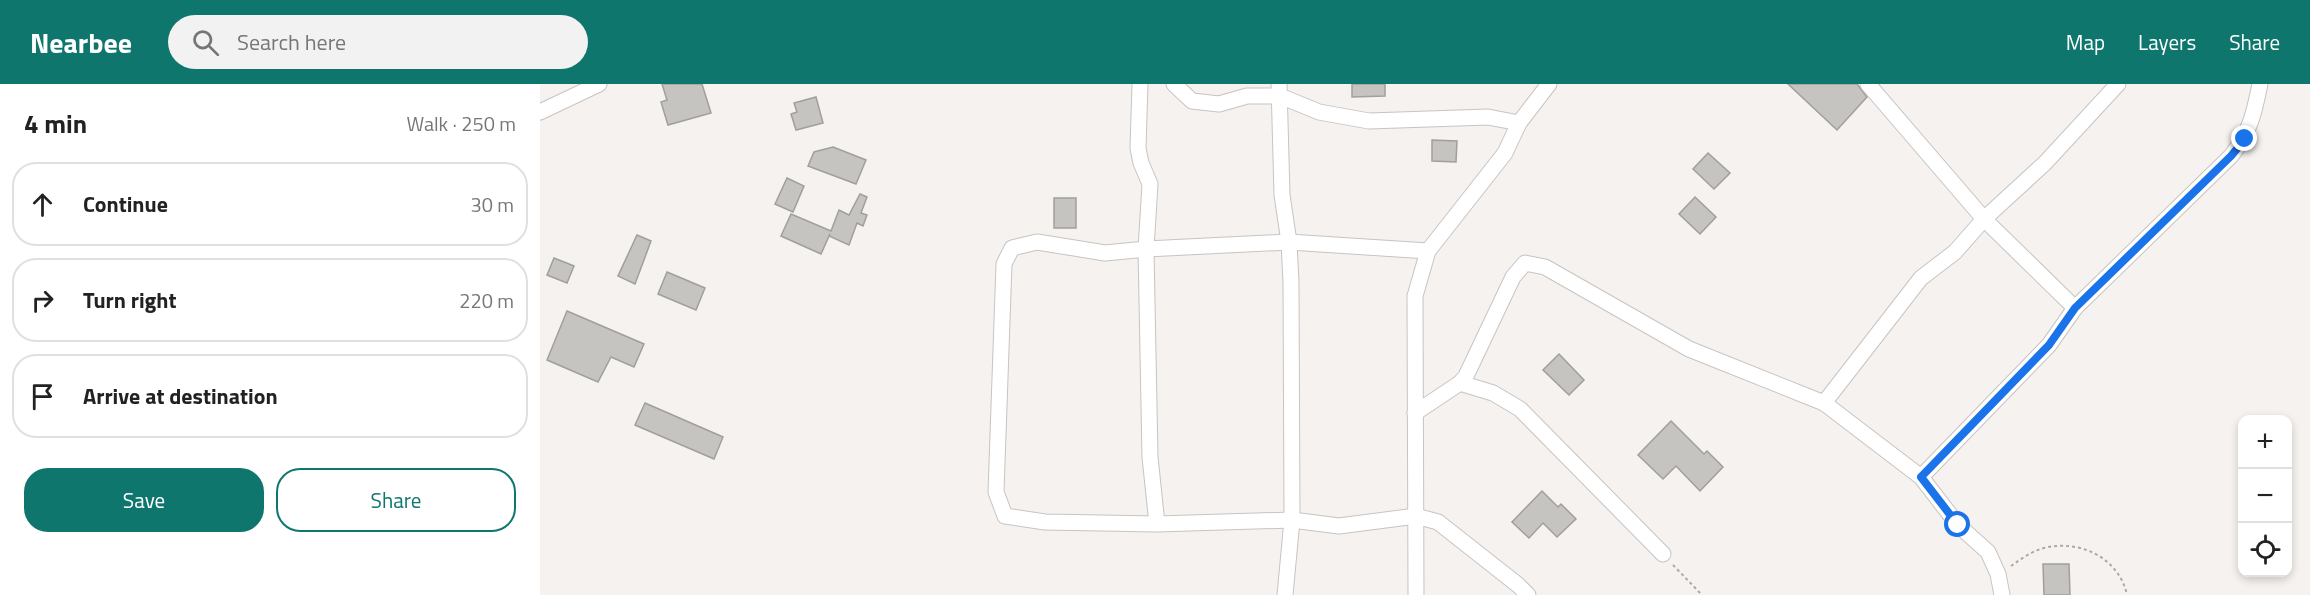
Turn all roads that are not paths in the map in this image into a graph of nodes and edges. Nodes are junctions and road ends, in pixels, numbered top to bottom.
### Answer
1 (599, 84) edge
2 (1140, 84) edge
3 (1174, 84) edge
4 (1549, 84) edge
5 (1868, 84) edge
6 (2118, 84) edge
7 (2260, 84) edge
8 (1279, 90) edge
9 (540, 112) edge
10 (1519, 123) junction
11 (1984, 219) junction
12 (1289, 242) junction
13 (1146, 249) junction
14 (1428, 251) junction
15 (2075, 308) junction
16 (1460, 383) junction
17 (1824, 403) junction
18 (1415, 413) junction
19 (1921, 477) junction
20 (1416, 516) junction
21 (1292, 520) junction
22 (1157, 524) junction
23 (1663, 554) road end
24 (1285, 595) edge
25 (1416, 595) edge
26 (1528, 595) edge
27 (2002, 595) edge

1 - 9 street
2 - 13 street
3 - 8 street
4 - 10 street
5 - 11 street
6 - 11 street
7 - 15 street
8 - 10 street
8 - 12 street
10 - 14 street
11 - 15 street
11 - 17 street
12 - 13 street
12 - 14 street
12 - 21 street
13 - 22 street
13 - 22 street
14 - 18 street
15 - 19 street
16 - 17 street
16 - 18 street
16 - 23 street
17 - 19 street
18 - 20 street
19 - 27 street
20 - 21 street
20 - 25 street
20 - 26 street
21 - 22 street
21 - 24 street

